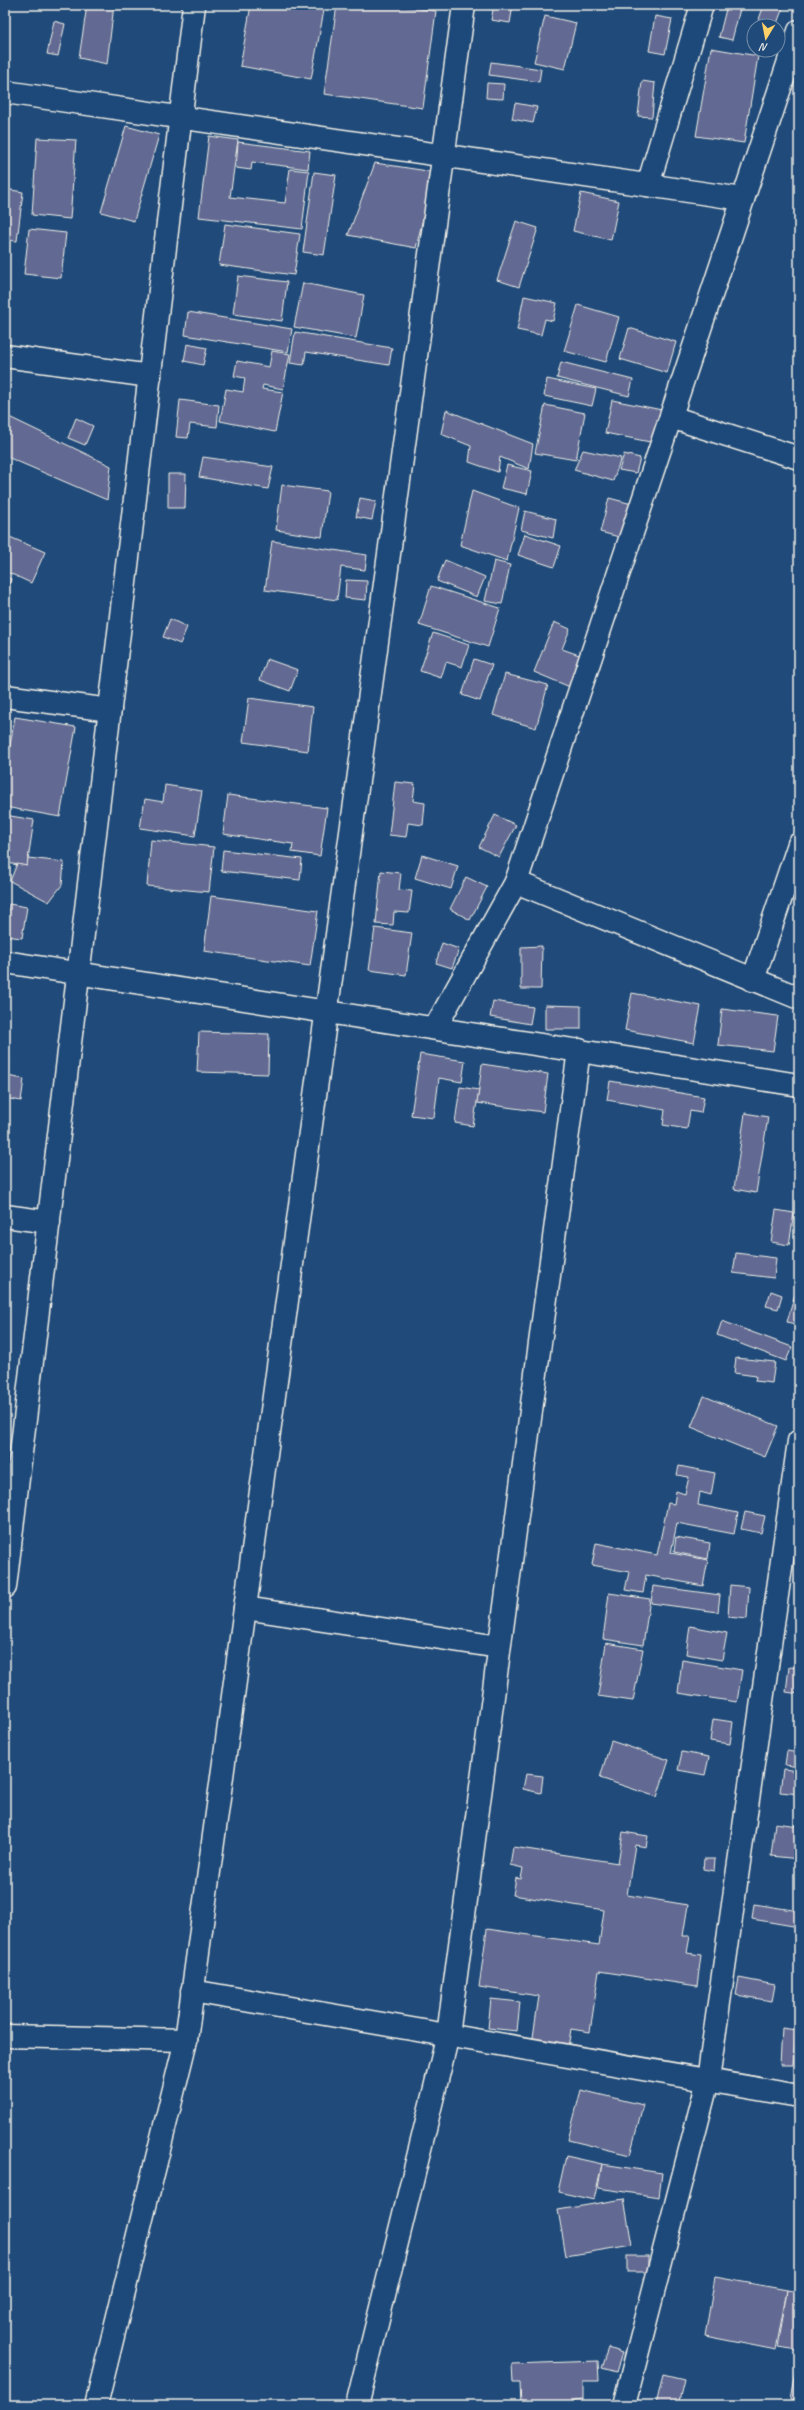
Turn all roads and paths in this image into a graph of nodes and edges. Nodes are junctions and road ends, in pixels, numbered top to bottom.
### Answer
1 (194, 5) edge
2 (464, 5) edge
3 (702, 5) edge
4 (799, 31) edge
5 (5, 92) edge
6 (181, 118) junction
7 (444, 155) junction
8 (648, 185) junction
9 (743, 199) junction
10 (5, 356) edge
11 (150, 376) junction
12 (671, 416) junction
13 (799, 458) edge
14 (5, 696) edge
15 (110, 710) junction
16 (799, 844) edge
17 (516, 882) junction
18 (5, 962) edge
19 (79, 973) junction
20 (752, 980) junction
21 (799, 998) edge
22 (326, 1012) junction
23 (435, 1028) junction
24 (579, 1050) junction
25 (799, 1085) edge
26 (5, 1216) edge
27 (48, 1222) junction
28 (799, 1441) edge
29 (5, 1587) edge
30 (245, 1608) junction
31 (499, 1647) junction
32 (192, 1991) junction
33 (448, 2035) junction
34 (5, 2036) edge
35 (186, 2040) junction
36 (708, 2080) junction
37 (799, 2096) edge
38 (96, 2405) edge
39 (357, 2405) edge
40 (624, 2405) edge

1 - 6 street
2 - 7 street
3 - 8 street
4 - 9 street
5 - 6 street
6 - 7 street
6 - 11 street
7 - 8 street
7 - 22 street
8 - 9 street
9 - 12 street
10 - 11 street
11 - 15 street
12 - 13 street
12 - 17 street
14 - 15 street
15 - 19 street
16 - 20 street
17 - 20 street
17 - 23 street
18 - 19 street
19 - 22 street
19 - 27 street
20 - 21 street
22 - 23 street
22 - 30 street
23 - 24 street
24 - 25 street
24 - 31 street
26 - 27 street
27 - 29 street
28 - 36 street
30 - 31 street
30 - 32 street
31 - 33 street
32 - 33 street
32 - 35 street
33 - 36 street
33 - 39 street
34 - 35 street
35 - 38 street
36 - 37 street
36 - 40 street

